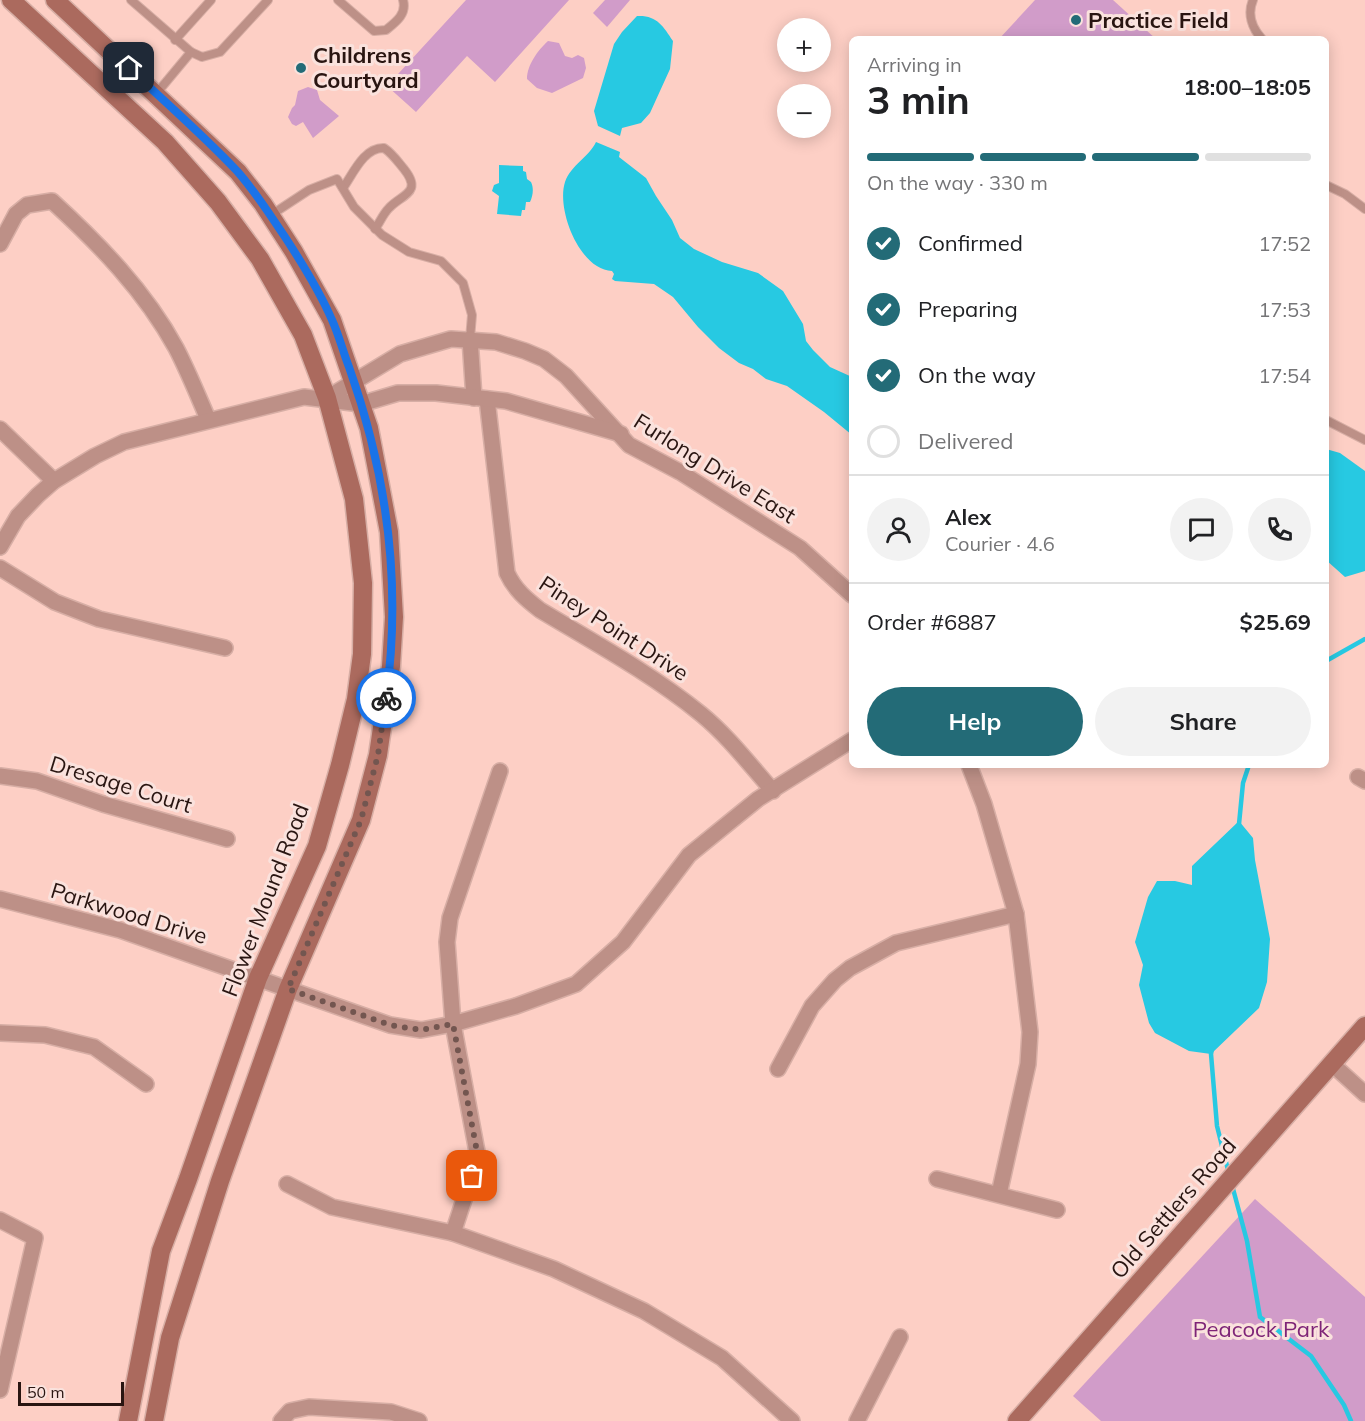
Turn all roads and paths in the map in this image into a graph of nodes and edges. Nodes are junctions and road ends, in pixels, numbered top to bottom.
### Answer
1 (11, 0) edge
2 (55, 0) edge
3 (131, 0) edge
4 (211, 0) edge
5 (268, 0) edge
6 (338, 0) edge
7 (403, 0) edge
8 (1253, 0) edge
9 (1260, 36) edge
10 (175, 40) junction
11 (191, 52) junction
12 (156, 94) junction
13 (136, 115) junction
14 (1329, 186) edge
15 (343, 188) junction
16 (1365, 209) edge
17 (271, 215) junction
18 (375, 229) junction
19 (0, 244) edge
20 (470, 339) junction
21 (354, 381) junction
22 (327, 398) junction
23 (481, 398) junction
24 (361, 404) junction
25 (208, 419) junction
26 (1329, 422) edge
27 (0, 429) edge
28 (621, 434) junction
29 (1365, 440) edge
30 (54, 481) junction
31 (0, 547) edge
32 (0, 568) edge
33 (849, 592) edge
34 (225, 648) dead end
35 (849, 742) edge
36 (970, 768) edge
37 (500, 771) dead end
38 (0, 776) edge
39 (773, 791) junction
40 (227, 839) dead end
41 (0, 899) edge
42 (1016, 914) junction
43 (258, 978) junction
44 (288, 989) junction
45 (453, 1024) junction
46 (1365, 1026) edge
47 (0, 1033) edge
48 (1332, 1064) junction
49 (778, 1069) dead end
50 (146, 1084) dead end
51 (1363, 1093) edge
52 (937, 1179) dead end
53 (287, 1184) dead end
54 (999, 1194) junction
55 (1057, 1210) dead end
56 (0, 1220) edge
57 (453, 1233) junction
58 (900, 1338) dead end
59 (0, 1390) edge
60 (286, 1416) edge
61 (128, 1421) edge
62 (154, 1421) edge
63 (419, 1421) edge
64 (792, 1421) edge
65 (857, 1421) edge
66 (1017, 1421) edge

1 - 13 main road, Flower Mound Road
2 - 12 main road
3 - 10 lane
4 - 10 lane
5 - 11 lane
6 - 7 lane
8 - 9 lane
10 - 11 lane
11 - 12 lane
12 - 13 main road
12 - 17 main road
13 - 22 main road, Flower Mound Road
14 - 16 lane
15 - 17 lane
15 - 18 lane
15 - 18 lane
17 - 21 main road
18 - 20 lane
19 - 25 street
20 - 21 street
20 - 23 street, Piney Point Drive
20 - 28 street
21 - 22 street
21 - 24 main road
22 - 24 street
22 - 25 street
22 - 43 main road, Flower Mound Road
23 - 24 street, Furlong Drive East
23 - 28 street, Furlong Drive East
23 - 39 street, Piney Point Drive
24 - 44 main road
25 - 30 street
26 - 29 lane
27 - 30 street
28 - 33 street, Furlong Drive East
30 - 31 street
32 - 34 street
35 - 39 street, Parkwood Drive
36 - 42 street
37 - 45 street
38 - 40 street, Dresage Court
39 - 45 street, Parkwood Drive
41 - 43 street, Parkwood Drive
42 - 49 street
42 - 54 street
43 - 44 street, Parkwood Drive
43 - 61 main road, Flower Mound Road
44 - 45 street, Parkwood Drive
44 - 62 main road
45 - 57 street
46 - 48 main road, Old Settlers Road
47 - 50 street
48 - 51 street
48 - 66 main road, Old Settlers Road
52 - 54 street
53 - 57 street
54 - 55 street
56 - 59 street
57 - 64 street
58 - 65 street
60 - 63 street

